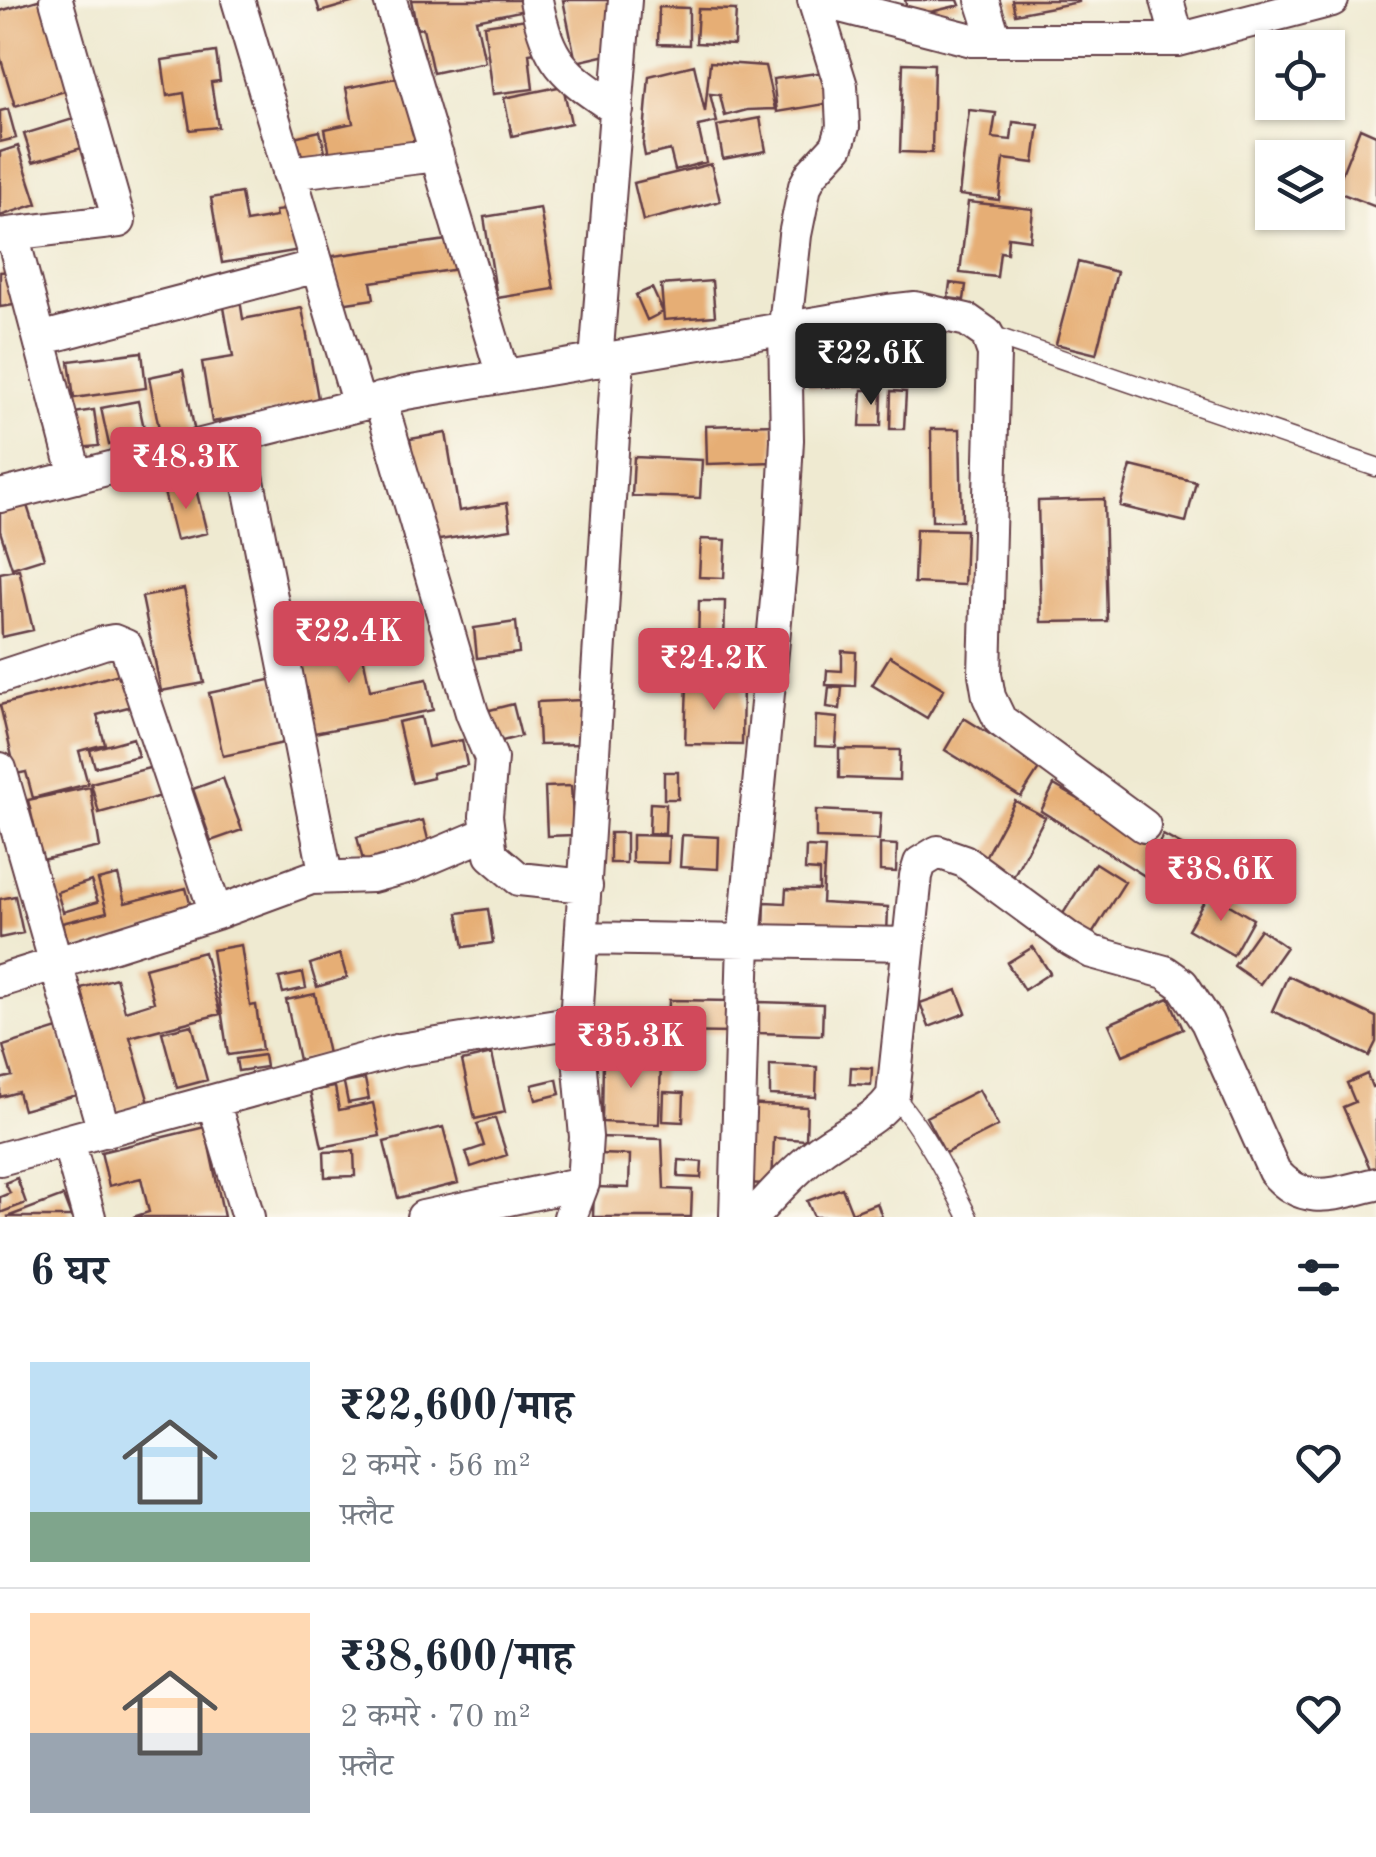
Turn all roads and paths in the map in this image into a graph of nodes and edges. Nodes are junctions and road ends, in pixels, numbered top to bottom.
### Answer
1 (56, 0) edge
2 (238, 0) edge
3 (390, 0) edge
4 (536, 0) edge
5 (625, 0) edge
6 (815, 0) edge
7 (982, 0) edge
8 (1167, 0) edge
9 (1328, 0) edge
10 (995, 40) junction
11 (1178, 40) junction
12 (617, 110) junction
13 (437, 156) junction
14 (289, 173) junction
15 (6, 234) edge
16 (317, 266) junction
17 (785, 326) junction
18 (987, 334) junction
19 (40, 339) junction
20 (607, 359) junction
21 (503, 376) junction
22 (369, 402) junction
23 (239, 436) junction
24 (1376, 467) edge
25 (76, 477) junction
26 (0, 496) edge
27 (0, 678) edge
28 (0, 769) edge
29 (1144, 826) dead end
30 (488, 833) junction
31 (326, 876) junction
32 (586, 886) junction
33 (216, 913) junction
34 (582, 938) junction
35 (744, 940) junction
36 (908, 944) junction
37 (56, 966) junction
38 (0, 981) edge
39 (576, 1022) junction
40 (893, 1096) junction
41 (214, 1101) junction
42 (104, 1131) junction
43 (68, 1140) junction
44 (0, 1159) edge
45 (582, 1182) junction
46 (1376, 1184) edge
47 (89, 1217) edge
48 (248, 1217) edge
49 (424, 1217) edge
50 (570, 1217) edge
51 (736, 1217) edge
52 (752, 1217) edge
53 (968, 1217) edge

1 - 15 street
2 - 14 street
3 - 13 street
4 - 12 street
5 - 12 street
6 - 10 street
6 - 17 street
7 - 10 street
8 - 11 street
9 - 11 street
10 - 11 street
12 - 20 street
13 - 14 street
13 - 21 street
14 - 16 street
15 - 19 street
16 - 19 street
16 - 22 street
17 - 18 street
17 - 20 street
17 - 35 street
18 - 24 lane
18 - 29 street
19 - 25 street
20 - 21 street
20 - 32 street
21 - 22 street
22 - 23 street
22 - 30 street
23 - 25 street
23 - 31 street
25 - 26 street
27 - 33 street
28 - 37 street
30 - 31 street
30 - 32 street
31 - 33 street
32 - 34 street
33 - 37 street
34 - 35 street
34 - 39 street
35 - 36 street
35 - 51 street
36 - 40 street
36 - 46 street
37 - 38 street
37 - 42 street
39 - 41 street
39 - 45 street
40 - 52 street
40 - 53 lane
41 - 42 street
41 - 48 street
42 - 43 street
43 - 44 street
43 - 47 street
45 - 49 street
45 - 50 street

